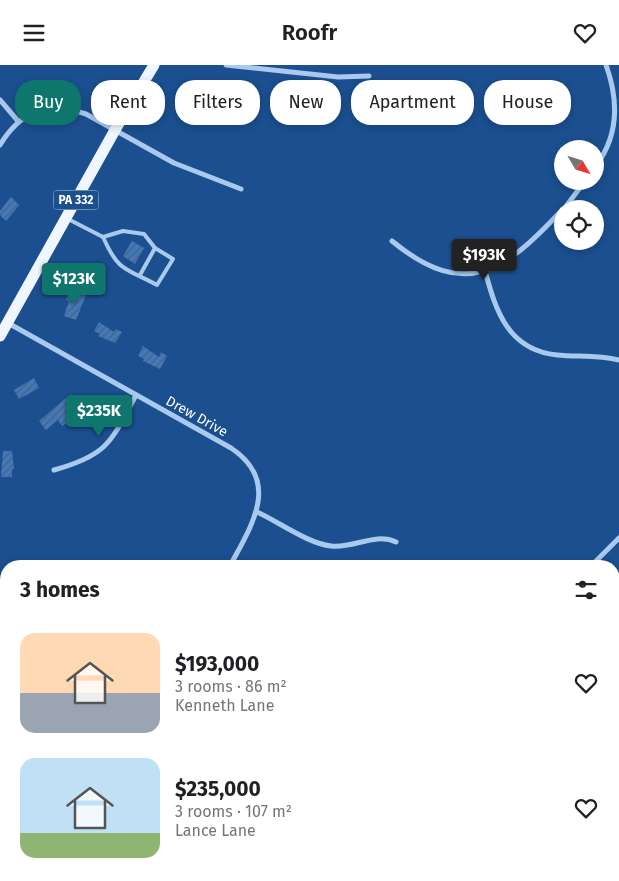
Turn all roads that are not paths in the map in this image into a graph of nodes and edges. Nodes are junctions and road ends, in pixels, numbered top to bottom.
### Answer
1 (154, 65) edge
2 (226, 65) edge
3 (606, 65) edge
4 (369, 76) dead end
5 (618, 99) edge
6 (0, 100) edge
7 (81, 112) edge
8 (15, 118) edge
9 (15, 125) edge
10 (115, 130) junction
11 (0, 145) edge
12 (604, 152) edge
13 (241, 189) dead end
14 (578, 190) edge
15 (571, 200) edge
16 (66, 218) junction
17 (554, 219) edge
18 (103, 237) junction
19 (392, 241) dead end
20 (155, 248) junction
21 (485, 271) junction
22 (140, 275) junction
23 (8, 322) junction
24 (0, 336) edge
25 (619, 360) edge
26 (136, 395) junction
27 (54, 470) dead end
28 (258, 512) junction
29 (619, 538) edge
30 (396, 542) dead end
31 (233, 560) edge
32 (597, 560) edge

1 - 10 main road, PA 332
2 - 4 street
3 - 5 street
5 - 12 street
6 - 8 street
7 - 10 street
9 - 11 street
10 - 13 street
10 - 16 main road, PA 332
14 - 15 street
16 - 18 lane
16 - 23 main road, PA 332
17 - 21 street
18 - 20 lane
18 - 22 lane
19 - 21 street
20 - 22 lane
20 - 22 lane
21 - 25 street
23 - 24 main road, PA 332
23 - 26 street, Drew Drive
26 - 27 street
26 - 28 street, Drew Drive
28 - 30 street
28 - 31 street, Drew Drive
29 - 32 street

